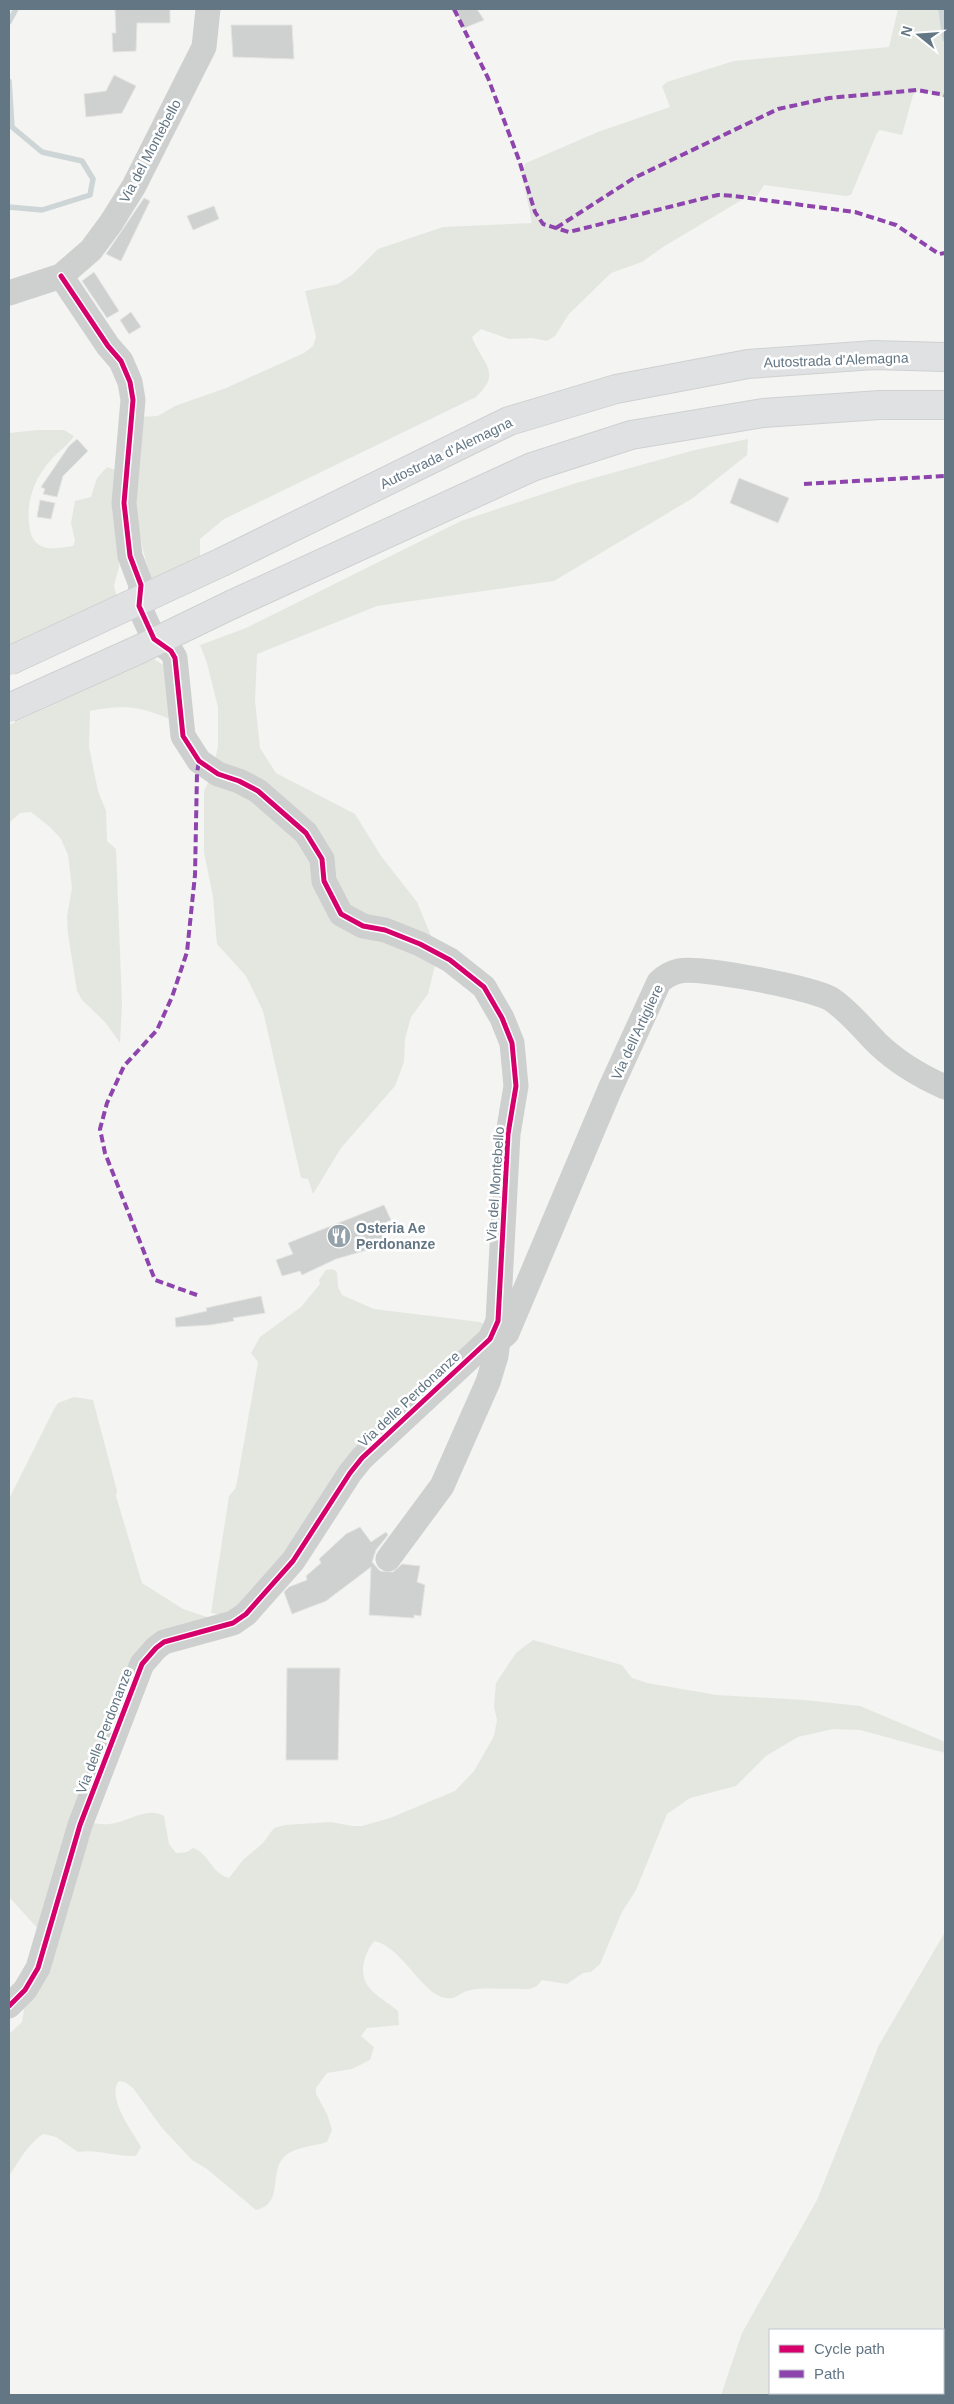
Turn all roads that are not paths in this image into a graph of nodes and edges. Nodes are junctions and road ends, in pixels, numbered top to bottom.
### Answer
1 (208, 9) edge
2 (61, 276) junction
3 (9, 293) edge
4 (945, 357) edge
5 (945, 405) edge
6 (9, 661) edge
7 (9, 708) edge
8 (945, 1087) edge
9 (494, 1340) junction
10 (388, 1559) dead end
11 (9, 2006) edge

1 - 2 street, Via del Montebello
2 - 3 street, Via del Montebello
2 - 9 street, Via del Montebello
4 - 6 highway, Autostrada d'Alemagna, bridge
5 - 7 highway, bridge
8 - 9 street, Via dell'Artigliere
9 - 10 street, Via del Montebello
9 - 11 street, Via delle Perdonanze

